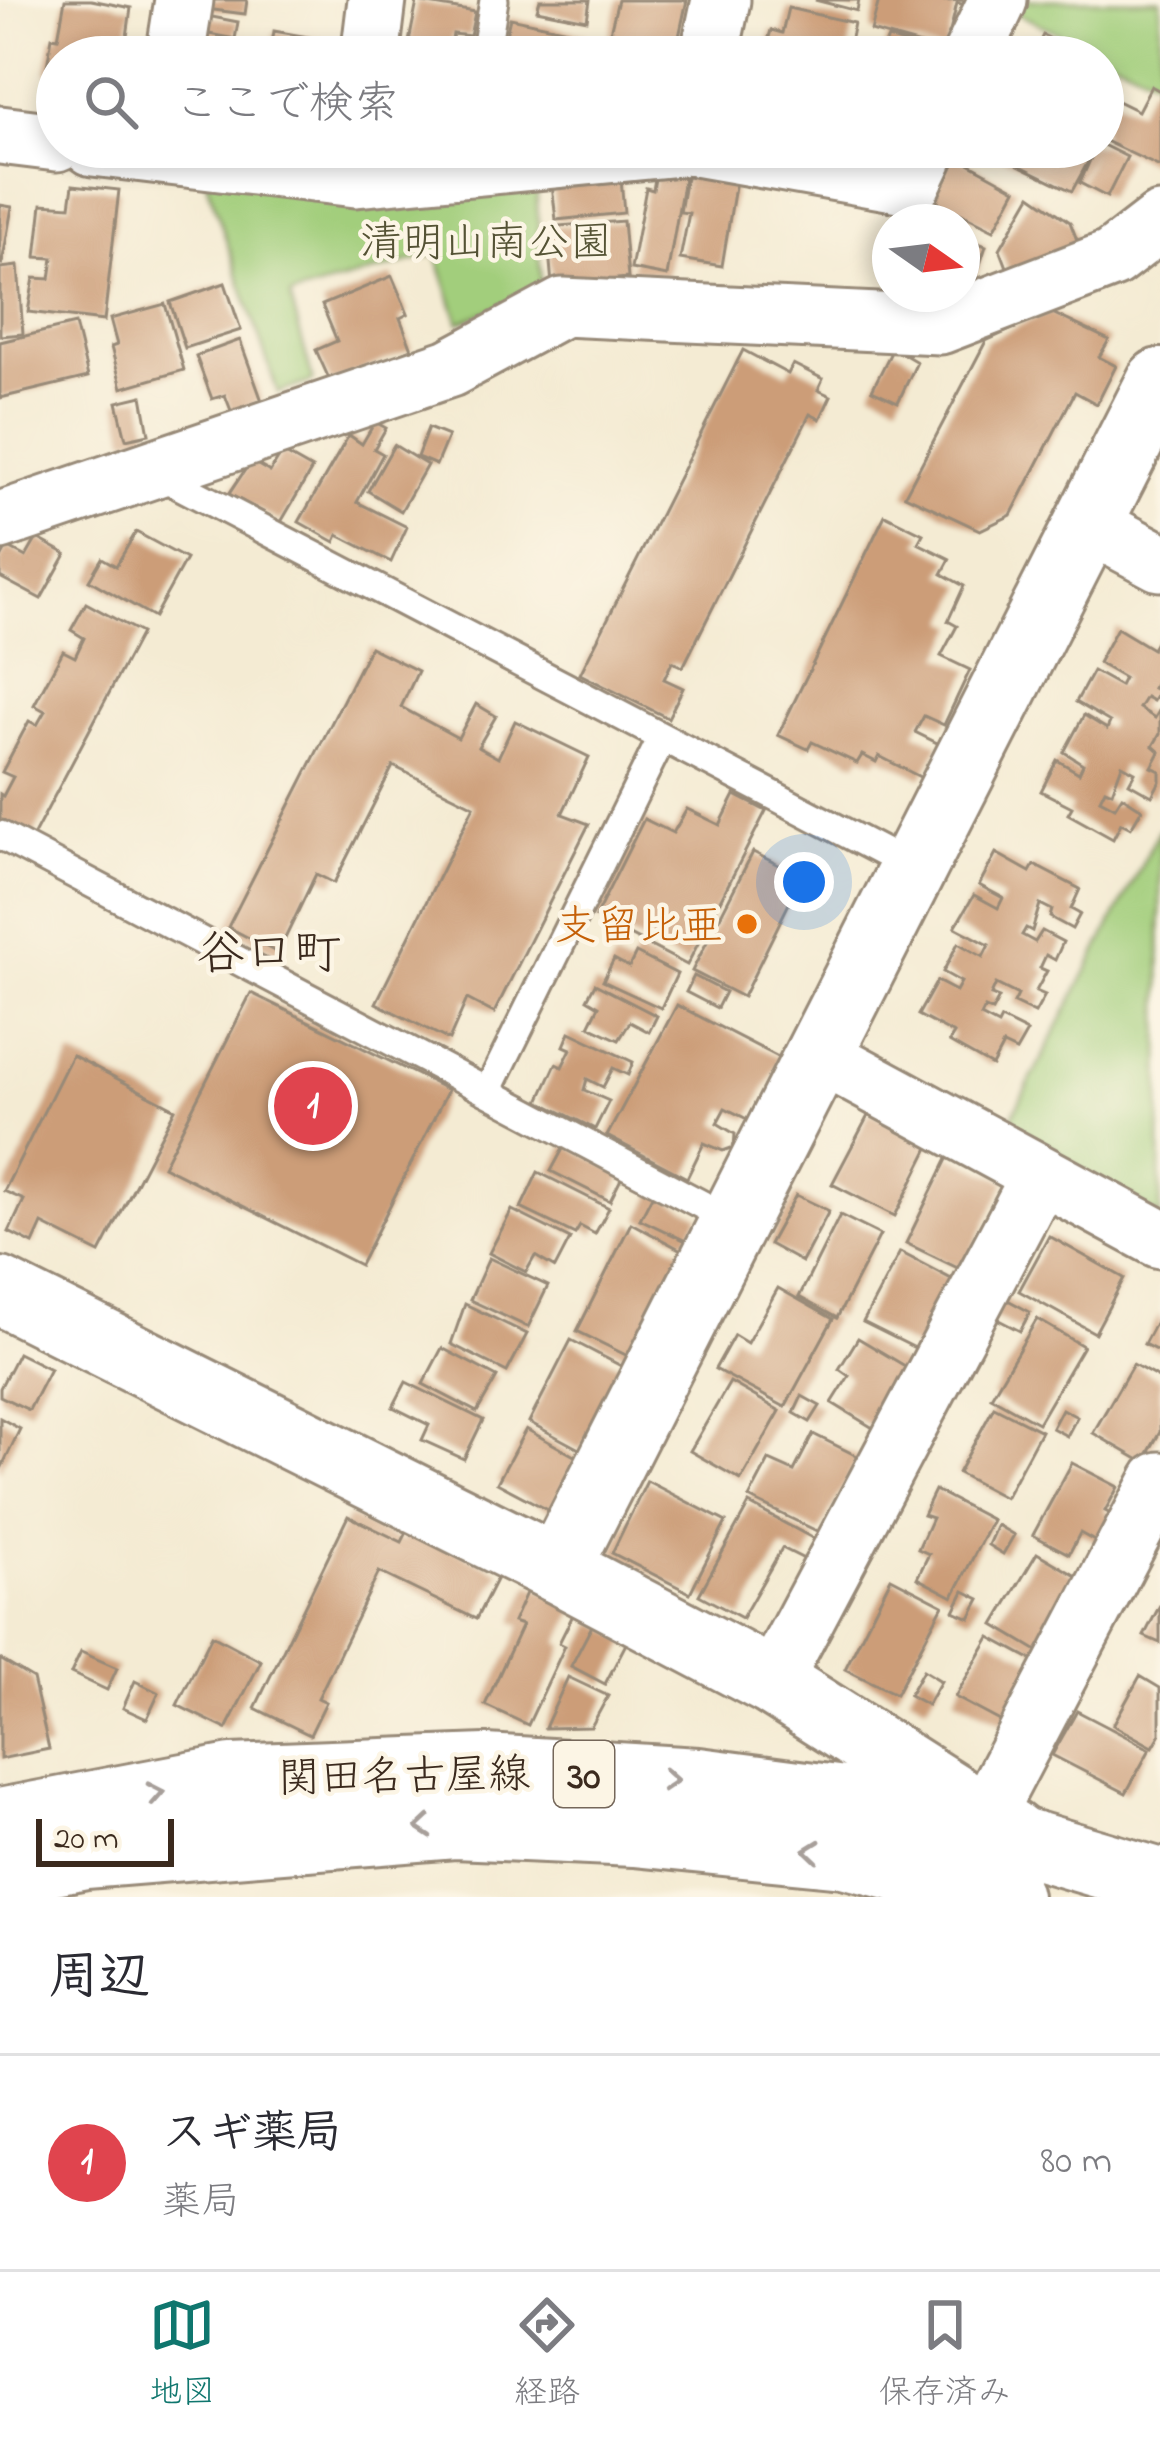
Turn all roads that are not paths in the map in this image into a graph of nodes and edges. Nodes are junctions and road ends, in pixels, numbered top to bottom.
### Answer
1 (184, 0) edge
2 (377, 0) edge
3 (494, 0) edge
4 (721, 0) edge
5 (998, 0) edge
6 (178, 36) edge
7 (373, 36) edge
8 (488, 36) edge
9 (713, 36) edge
10 (981, 36) edge
11 (0, 135) edge
12 (36, 139) edge
13 (814, 168) edge
14 (919, 168) edge
15 (1160, 222) edge
16 (1160, 382) edge
17 (151, 470) junction
18 (0, 520) edge
19 (1089, 524) junction
20 (1160, 562) edge
21 (662, 738) junction
22 (0, 835) edge
23 (911, 867) junction
24 (818, 1054) junction
25 (488, 1091) junction
26 (1040, 1176) junction
27 (731, 1220) junction
28 (1160, 1239) edge
29 (0, 1292) edge
30 (1160, 1481) edge
31 (557, 1569) junction
32 (772, 1682) junction
33 (0, 1822) edge
34 (1009, 1863) edge
35 (0, 1871) edge
36 (1160, 1882) edge

1 - 6 street
2 - 7 street
3 - 8 lane
4 - 9 street
5 - 10 street
11 - 12 street
13 - 14 street
15 - 17 street
16 - 19 street
17 - 18 street
17 - 21 lane
19 - 20 street
19 - 23 street
21 - 23 lane
21 - 25 lane
22 - 25 lane
23 - 24 street
24 - 26 street
24 - 27 street
25 - 27 lane
26 - 28 street
26 - 32 street
27 - 31 street
29 - 31 street
30 - 34 street
31 - 32 street
32 - 34 street
33 -> 34 street, 関田名古屋線 / 30
34 -> 35 street, 関田名古屋線 / 30
34 - 36 street, 関田名古屋線 / 30

